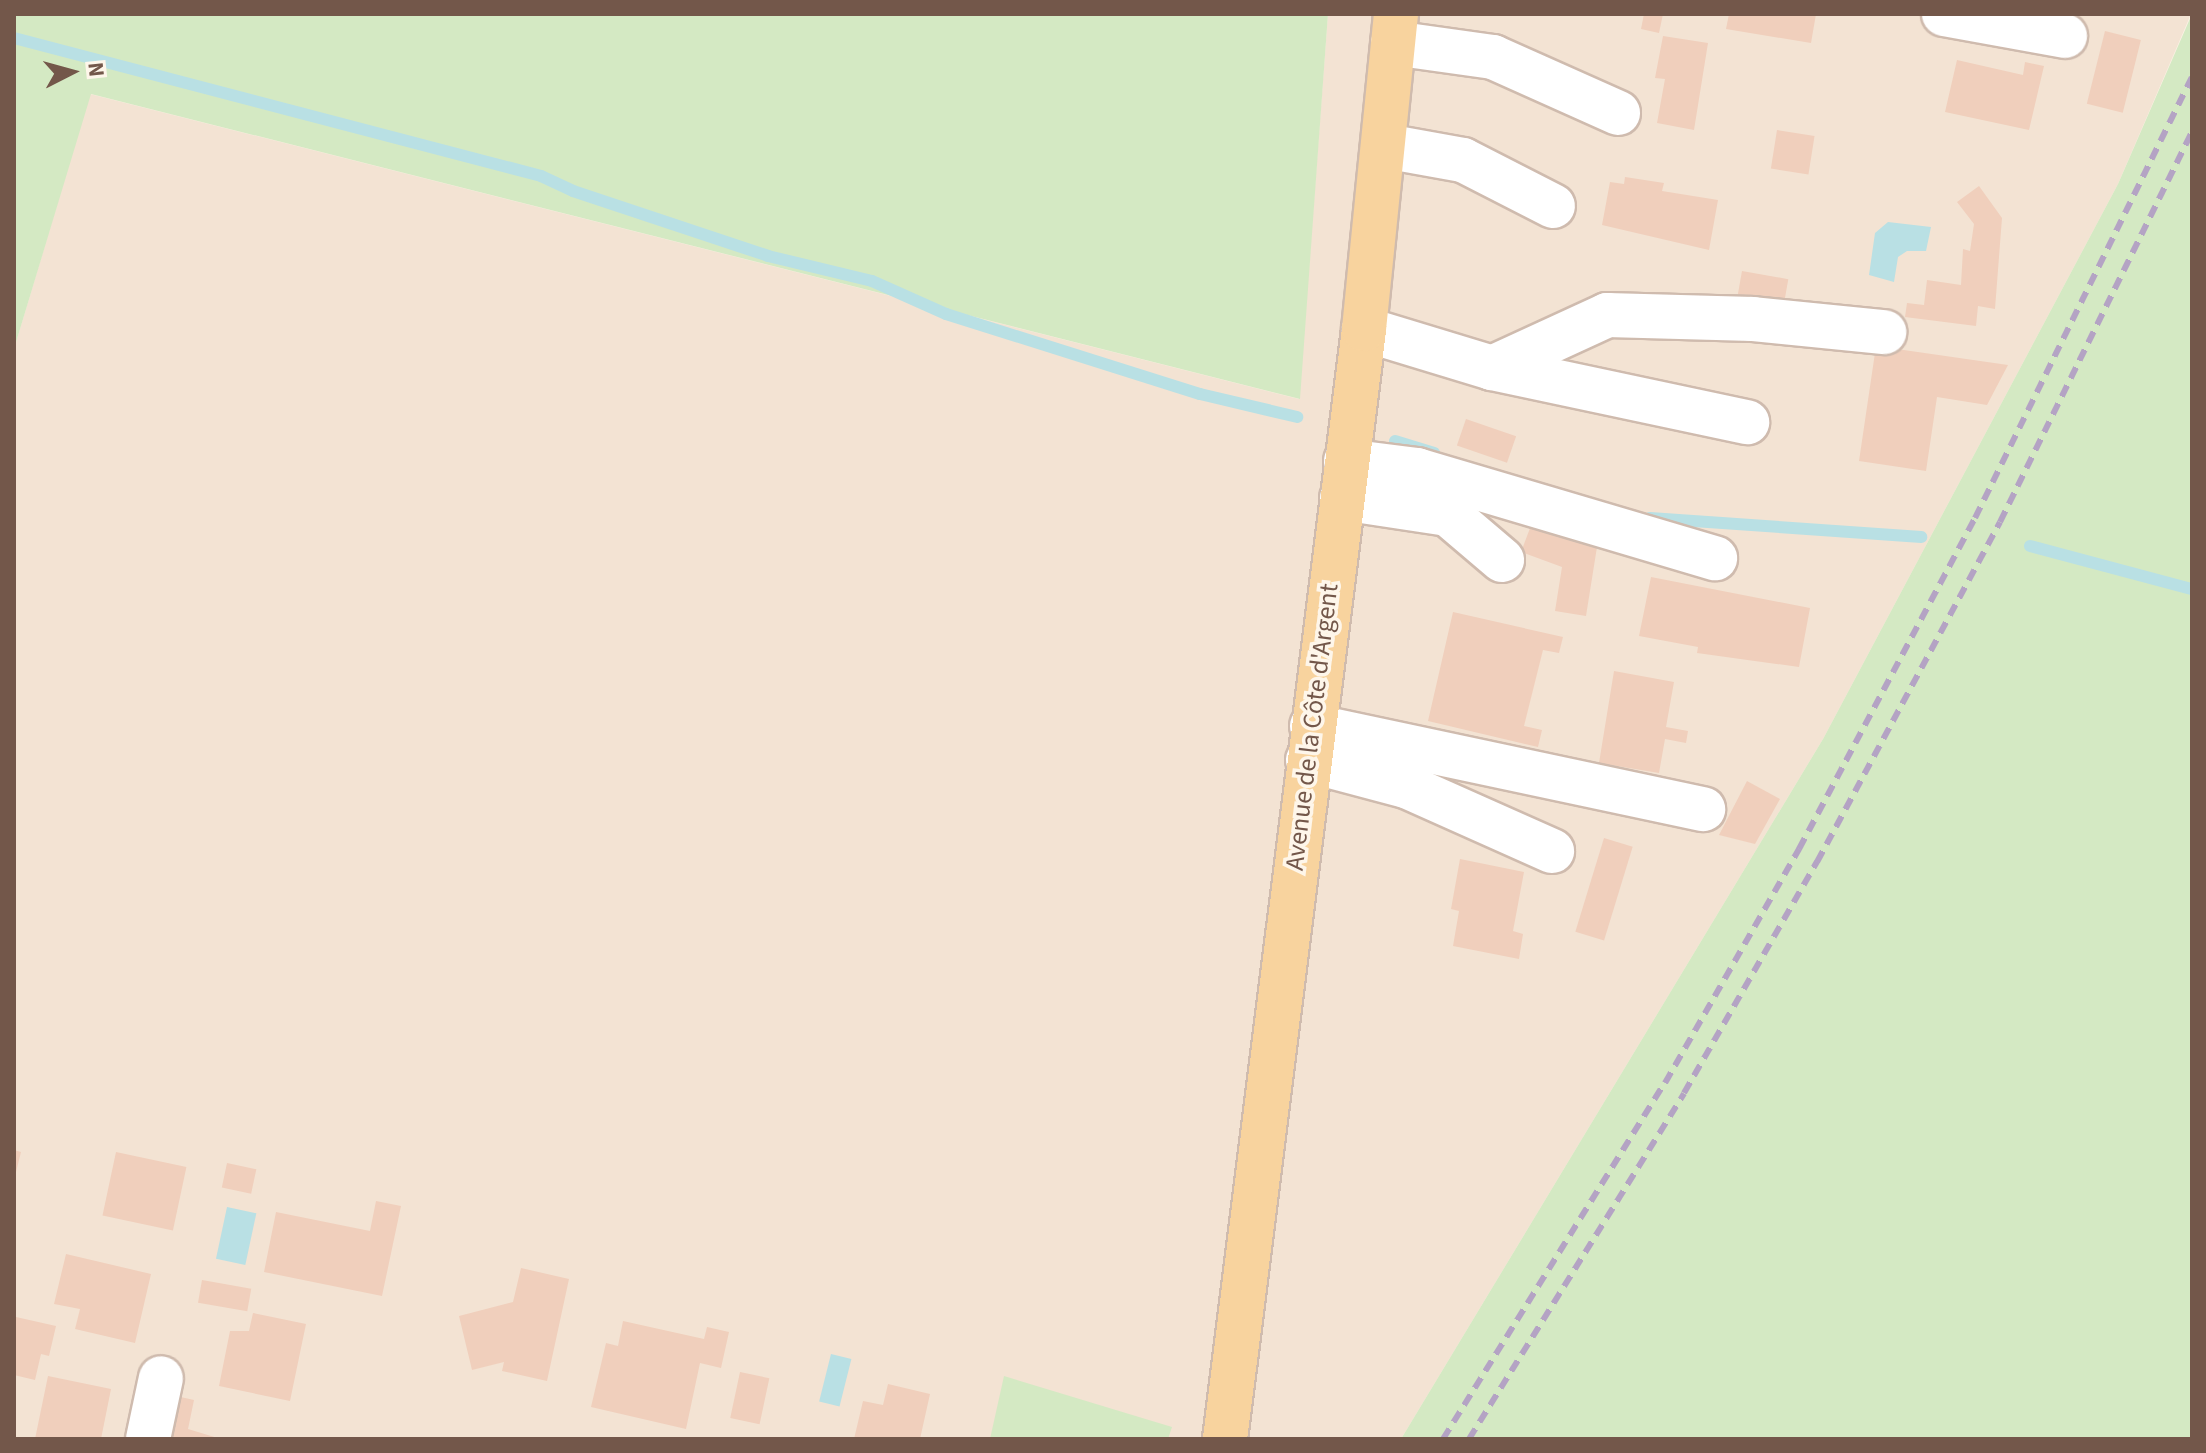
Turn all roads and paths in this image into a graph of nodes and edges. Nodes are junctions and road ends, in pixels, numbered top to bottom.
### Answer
1 (1944, 14) edge
2 (1395, 29) edge
3 (2065, 36) dead end
4 (1618, 113) dead end
5 (1385, 146) junction
6 (1553, 206) dead end
7 (1364, 329) junction
8 (1884, 332) dead end
9 (1492, 368) junction
10 (1747, 422) dead end
11 (1344, 480) junction
12 (1715, 558) dead end
13 (1502, 560) dead end
14 (1310, 743) junction
15 (1703, 809) dead end
16 (1552, 851) dead end
17 (161, 1378) dead end
18 (1231, 1390) junction
19 (148, 1439) edge
20 (1211, 1439) edge
21 (1225, 1439) edge

1 - 3 street
2 - 4 street
2 - 5 main road, Avenue de la Côte d'Argent
5 - 6 street
5 - 7 main road, Avenue de la Côte d'Argent
7 - 9 street
7 - 11 main road, Avenue de la Côte d'Argent
8 - 9 street
9 - 10 street
11 - 12 street
11 - 13 street
11 - 14 main road, Avenue de la Côte d'Argent
14 - 15 street
14 - 16 street
14 - 18 main road, Avenue de la Côte d'Argent
17 - 19 street
18 - 20 street
18 - 21 main road, Avenue de la Côte d'Argent

